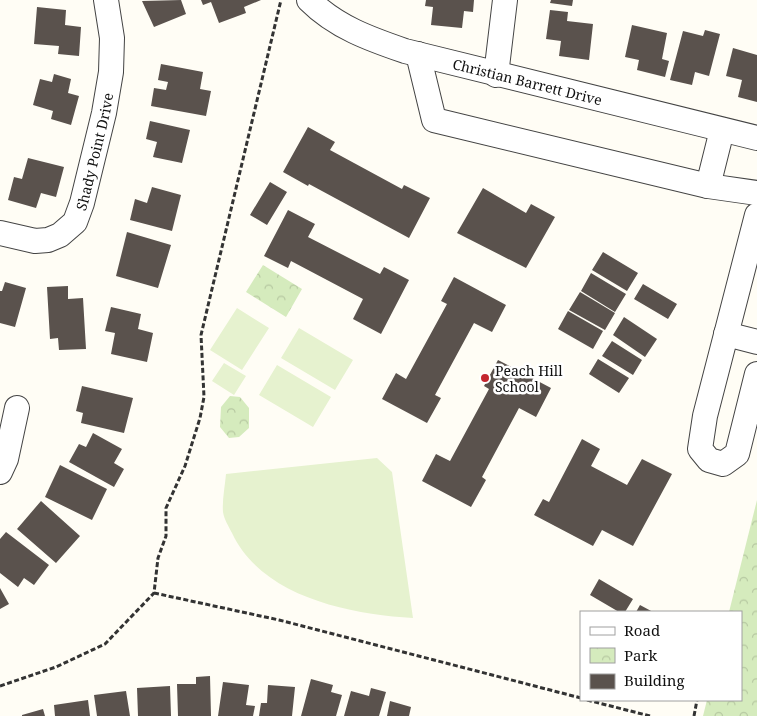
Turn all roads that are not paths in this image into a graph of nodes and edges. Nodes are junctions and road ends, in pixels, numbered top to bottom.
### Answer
1 (106, 0) edge
2 (309, 0) edge
3 (505, 0) edge
4 (418, 54) junction
5 (496, 75) junction
6 (722, 130) junction
7 (757, 138) edge
8 (708, 186) junction
9 (757, 192) edge
10 (757, 215) edge
11 (0, 233) edge
12 (726, 334) junction
13 (757, 342) edge
14 (757, 374) edge
15 (17, 408) dead end
16 (0, 472) edge

1 - 11 street, Shady Point Drive
2 - 4 street, Christian Barrett Drive
3 - 5 street
4 - 5 street, Christian Barrett Drive
4 - 8 street
5 - 6 street, Christian Barrett Drive
6 - 7 street, Christian Barrett Drive
6 - 8 street
8 - 9 street
10 - 12 street
12 - 13 street
12 - 14 street
15 - 16 street

